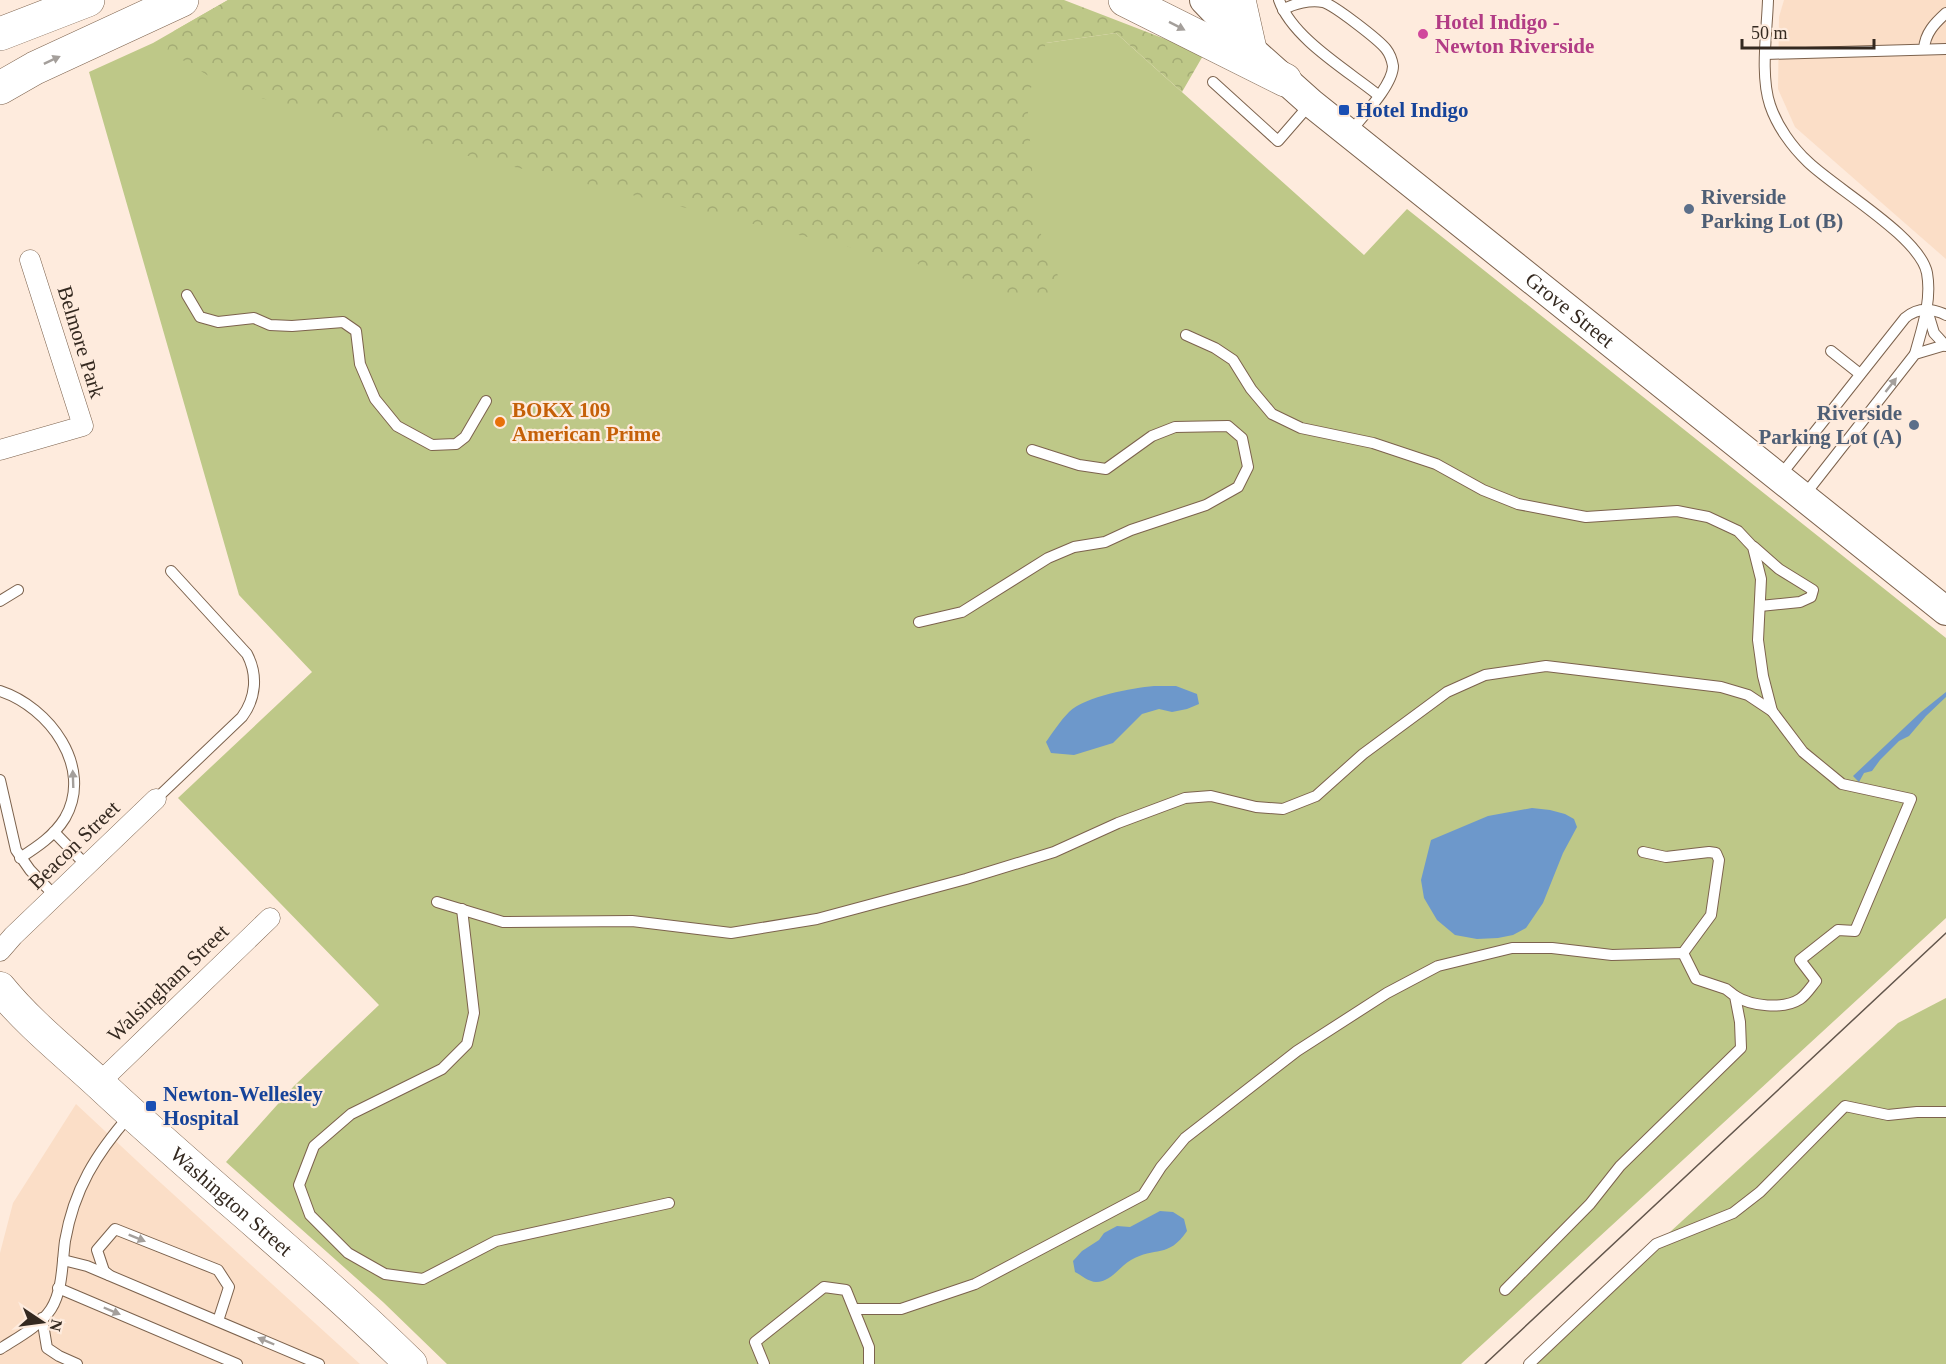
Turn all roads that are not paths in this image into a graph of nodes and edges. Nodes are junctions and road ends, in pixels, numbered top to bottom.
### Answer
1 (88, 0) edge
2 (182, 0) edge
3 (1125, 0) edge
4 (1204, 0) edge
5 (1239, 0) edge
6 (1768, 0) edge
7 (1281, 5) edge
8 (1946, 13) edge
9 (0, 34) edge
10 (1250, 49) junction
11 (1924, 49) junction
12 (1946, 49) edge
13 (1766, 54) junction
14 (1285, 80) junction
15 (1214, 82) dead end
16 (0, 88) edge
17 (1378, 95) junction
18 (1311, 103) junction
19 (1349, 134) junction
20 (30, 260) dead end
21 (187, 295) dead end
22 (1927, 309) junction
23 (1946, 315) edge
24 (1186, 335) dead end
25 (1946, 346) edge
26 (1831, 351) dead end
27 (1915, 354) junction
28 (1860, 374) junction
29 (486, 401) dead end
30 (0, 450) edge
31 (1032, 450) dead end
32 (1778, 477) junction
33 (1803, 497) junction
34 (1753, 547) junction
35 (171, 571) dead end
36 (18, 590) dead end
37 (0, 601) edge
38 (1760, 606) junction
39 (1946, 611) edge
40 (919, 622) dead end
41 (0, 691) edge
42 (1772, 711) junction
43 (0, 780) edge
44 (156, 799) joint
45 (54, 832) junction
46 (1643, 852) dead end
47 (20, 858) junction
48 (86, 865) junction
49 (55, 896) junction
50 (437, 902) dead end
51 (462, 909) junction
52 (270, 918) dead end
53 (0, 951) edge
54 (1683, 953) junction
55 (0, 988) edge
56 (1736, 996) junction
57 (99, 1083) junction
58 (1946, 1112) edge
59 (132, 1114) junction
60 (669, 1203) dead end
61 (63, 1260) junction
62 (109, 1275) junction
63 (58, 1288) junction
64 (1505, 1290) dead end
65 (854, 1309) junction
66 (42, 1318) junction
67 (218, 1321) junction
68 (0, 1349) edge
69 (77, 1364) edge
70 (237, 1364) edge
71 (320, 1364) edge
72 (411, 1364) edge
73 (764, 1364) edge
74 (869, 1364) edge
75 (1529, 1364) edge

1 - 9 highway
16 -> 2 highway
3 -> 14 highway
4 - 10 main road, Grove Street
5 - 10 highway
6 - 13 lane
7 - 17 lane
7 - 17 lane
8 - 11 lane
10 - 14 main road, Grove Street
11 - 12 lane
11 - 13 lane
13 - 22 lane
14 - 18 main road, Grove Street
15 - 18 lane
17 - 19 lane
18 - 19 main road, Grove Street
19 - 32 main road, Grove Street
20 - 30 street, Belmore Park
21 - 29 lane
22 - 23 lane
22 - 25 lane
22 - 27 lane
22 - 28 lane
24 - 34 lane
25 - 27 lane
26 - 28 lane
33 -> 27 lane
28 - 32 lane
31 - 40 lane
32 - 33 main road, Grove Street
33 - 39 main road, Grove Street
34 - 38 lane
34 - 38 lane
35 - 44 lane
36 - 37 lane
38 - 42 lane
45 -> 41 lane
42 - 51 lane
42 - 56 lane
43 - 47 lane
44 - 48 street, Beacon Street
45 - 47 lane
45 - 48 lane
46 - 54 lane
47 - 49 lane
48 - 49 street, Beacon Street
49 - 53 street, Beacon Street
50 - 51 lane
51 - 60 lane
52 - 57 street, Walsingham Street
54 - 56 lane
54 - 65 lane
55 - 57 main road, Washington Street
56 - 64 lane
57 - 59 main road, Washington Street
58 - 75 lane
59 - 61 lane
59 - 72 main road, Washington Street
61 - 62 lane
61 - 63 lane
62 - 67 lane
62 -> 67 lane
63 - 66 lane
63 -> 70 lane
65 - 73 lane
65 - 74 lane
66 - 68 lane
66 - 69 lane
71 -> 67 lane

